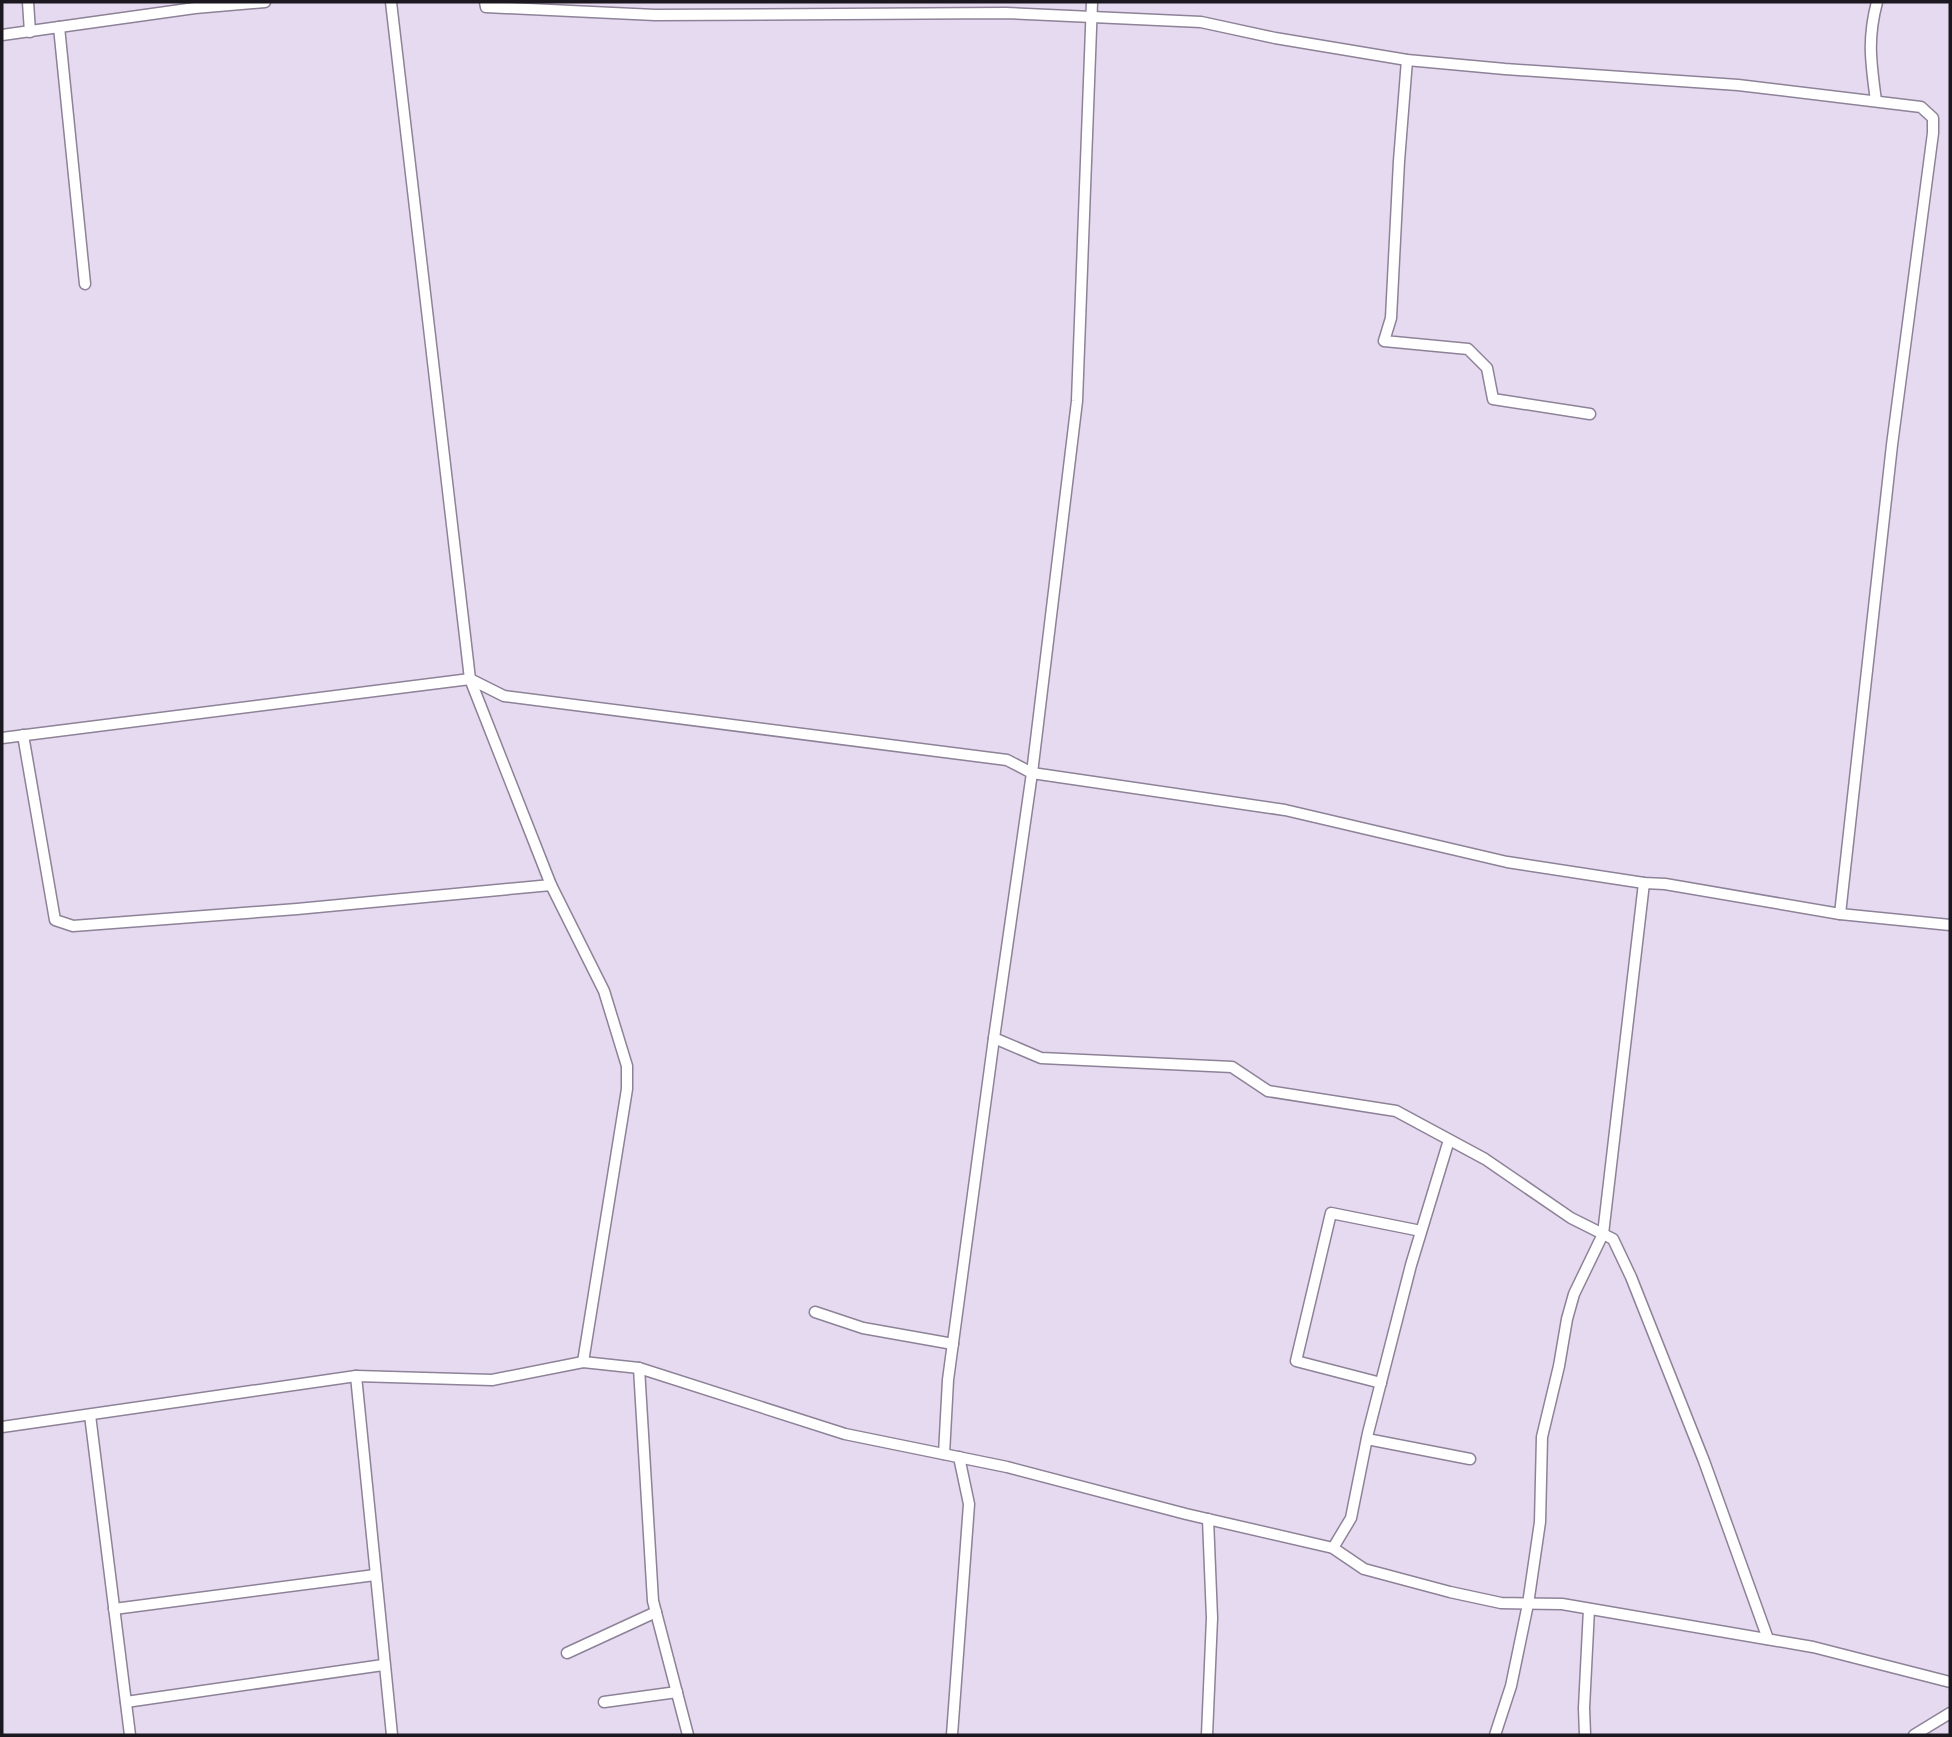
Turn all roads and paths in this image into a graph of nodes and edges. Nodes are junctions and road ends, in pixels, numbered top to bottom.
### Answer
1 (28, 2) edge
2 (265, 2) edge
3 (391, 2) edge
4 (485, 2) edge
5 (1092, 2) edge
6 (1877, 2) edge
7 (194, 5) edge
8 (1092, 15) junction
9 (59, 27) junction
10 (30, 32) junction
11 (2, 35) edge
12 (1407, 60) junction
13 (1876, 101) junction
14 (85, 284) dead end
15 (1590, 414) dead end
16 (470, 679) junction
17 (23, 735) junction
18 (2, 738) edge
19 (1032, 773) junction
20 (1644, 883) junction
21 (551, 885) junction
22 (1840, 914) junction
23 (1950, 925) edge
24 (993, 1038) junction
25 (1449, 1140) junction
26 (1421, 1231) junction
27 (1603, 1234) junction
28 (815, 1312) dead end
29 (953, 1344) junction
30 (583, 1362) junction
31 (639, 1368) junction
32 (356, 1376) junction
33 (1381, 1383) junction
34 (90, 1415) junction
35 (2, 1427) edge
36 (1367, 1439) junction
37 (944, 1454) junction
38 (959, 1457) junction
39 (1471, 1459) dead end
40 (1208, 1519) junction
41 (1333, 1548) junction
42 (375, 1575) junction
43 (1528, 1604) junction
44 (114, 1609) junction
45 (1589, 1609) junction
46 (656, 1612) junction
47 (1768, 1639) junction
48 (567, 1653) dead end
49 (383, 1665) junction
50 (1950, 1682) edge
51 (677, 1692) junction
52 (126, 1702) junction
53 (604, 1702) dead end
54 (1950, 1713) edge
55 (130, 1735) edge
56 (392, 1735) edge
57 (688, 1735) edge
58 (952, 1735) edge
59 (1207, 1735) edge
60 (1495, 1735) edge
61 (1585, 1735) edge
62 (1914, 1735) edge

1 - 10 street
2 - 7 street
3 - 16 street
4 - 8 street
5 - 8 street
6 - 13 street
7 - 9 street
8 - 12 street
8 - 19 street
9 - 10 street
9 - 14 street
10 - 11 street
12 - 13 street
12 - 15 street
13 - 22 street
16 - 17 street
16 - 19 street
16 - 21 street
17 - 18 street
17 - 21 street
19 - 20 street
19 - 24 street
20 - 22 street
20 - 27 street
21 - 30 street
22 - 23 street
24 - 25 street
24 - 29 street
25 - 26 street
25 - 27 street
26 - 33 street
26 - 33 street
27 - 43 street
27 - 47 street
28 - 29 street
29 - 37 street
30 - 31 street
30 - 32 street
31 - 37 street
31 - 46 street
32 - 34 street
32 - 42 street
33 - 36 street
34 - 35 street
34 - 44 street
36 - 39 street
36 - 41 street
37 - 38 street
38 - 40 street
38 - 58 street
40 - 41 street
40 - 59 street
41 - 43 street
42 - 44 street
42 - 49 street
43 - 45 street
43 - 60 street
44 - 52 street
45 - 47 street
45 - 61 street
46 - 48 street
46 - 51 street
47 - 50 street
49 - 52 street
49 - 56 street
51 - 53 street
51 - 57 street
52 - 55 street
54 - 62 street

